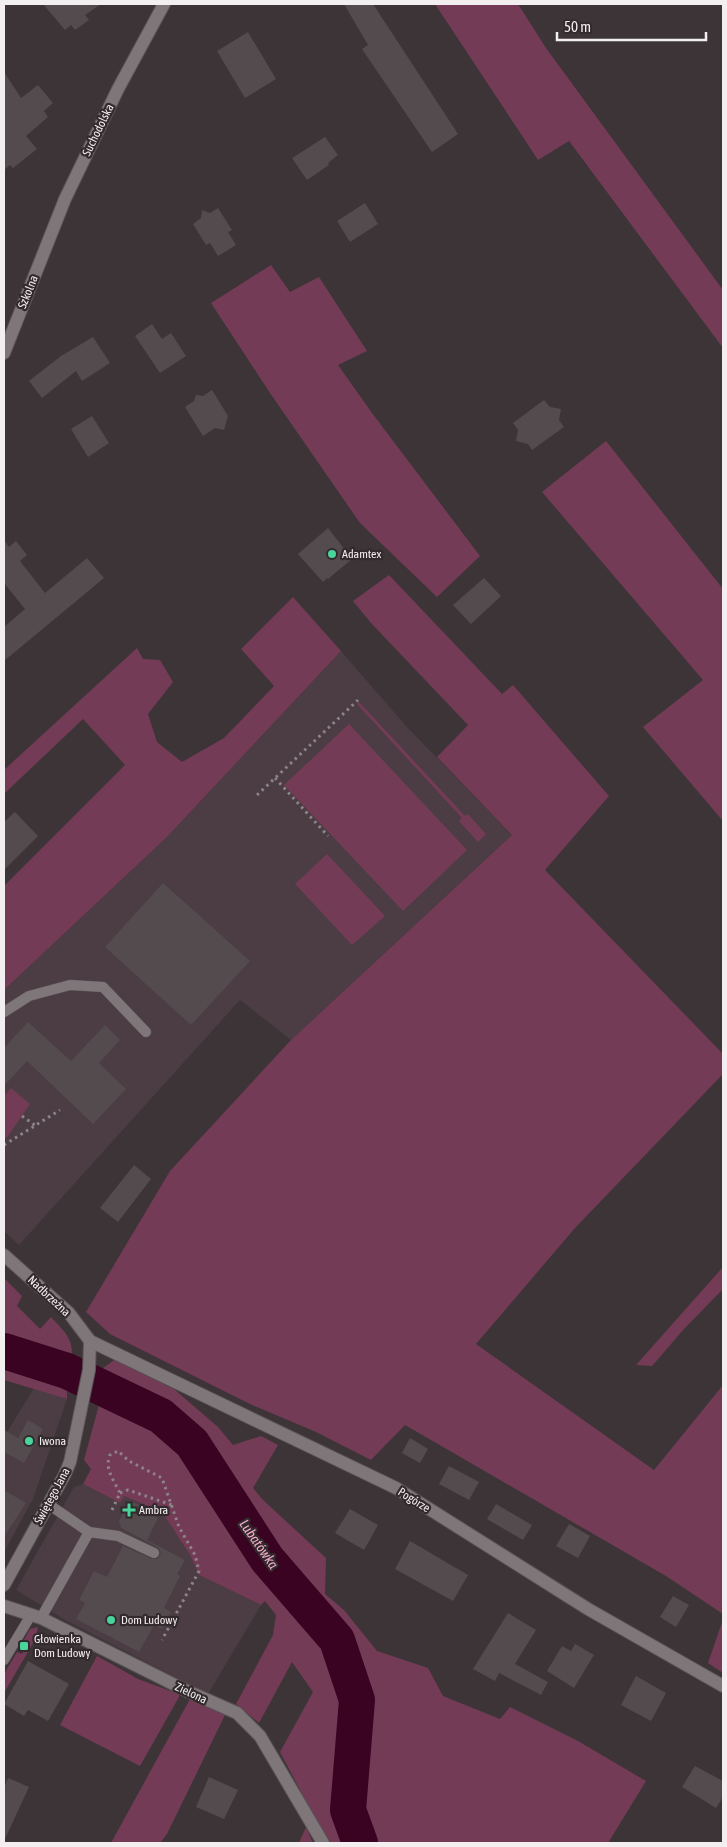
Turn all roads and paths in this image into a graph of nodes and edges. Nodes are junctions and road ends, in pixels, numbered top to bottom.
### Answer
1 (164, 4) edge
2 (41, 260) joint
3 (4, 353) edge
4 (358, 700) dead end
5 (275, 778) junction
6 (257, 795) dead end
7 (328, 836) dead end
8 (4, 1012) edge
9 (146, 1032) dead end
10 (60, 1110) dead end
11 (22, 1116) dead end
12 (36, 1126) junction
13 (4, 1145) edge
14 (4, 1255) edge
15 (90, 1341) junction
16 (120, 1493) junction
17 (48, 1504) junction
18 (172, 1505) junction
19 (112, 1510) dead end
20 (89, 1532) junction
21 (154, 1553) dead end
22 (4, 1585) edge
23 (4, 1606) edge
24 (36, 1617) junction
25 (162, 1640) dead end
26 (4, 1660) edge
27 (723, 1686) edge
28 (323, 1843) edge

1 - 2 street, Suchodolska
2 - 3 street, Szkolna
4 - 5 path
5 - 6 path
5 - 7 path
8 - 9 lane
10 - 12 path
11 - 12 path
12 - 13 path
14 - 15 street, Nadbrzeżna
15 - 17 street, Świętego Jana
15 - 27 street, Pogórze
16 - 18 path
16 - 18 path
16 - 19 path
17 - 20 lane
17 - 22 street, Świętego Jana
18 - 25 path
20 - 21 lane
20 - 24 lane
23 - 24 street, Zielona
24 - 26 lane
24 - 28 street, Zielona

